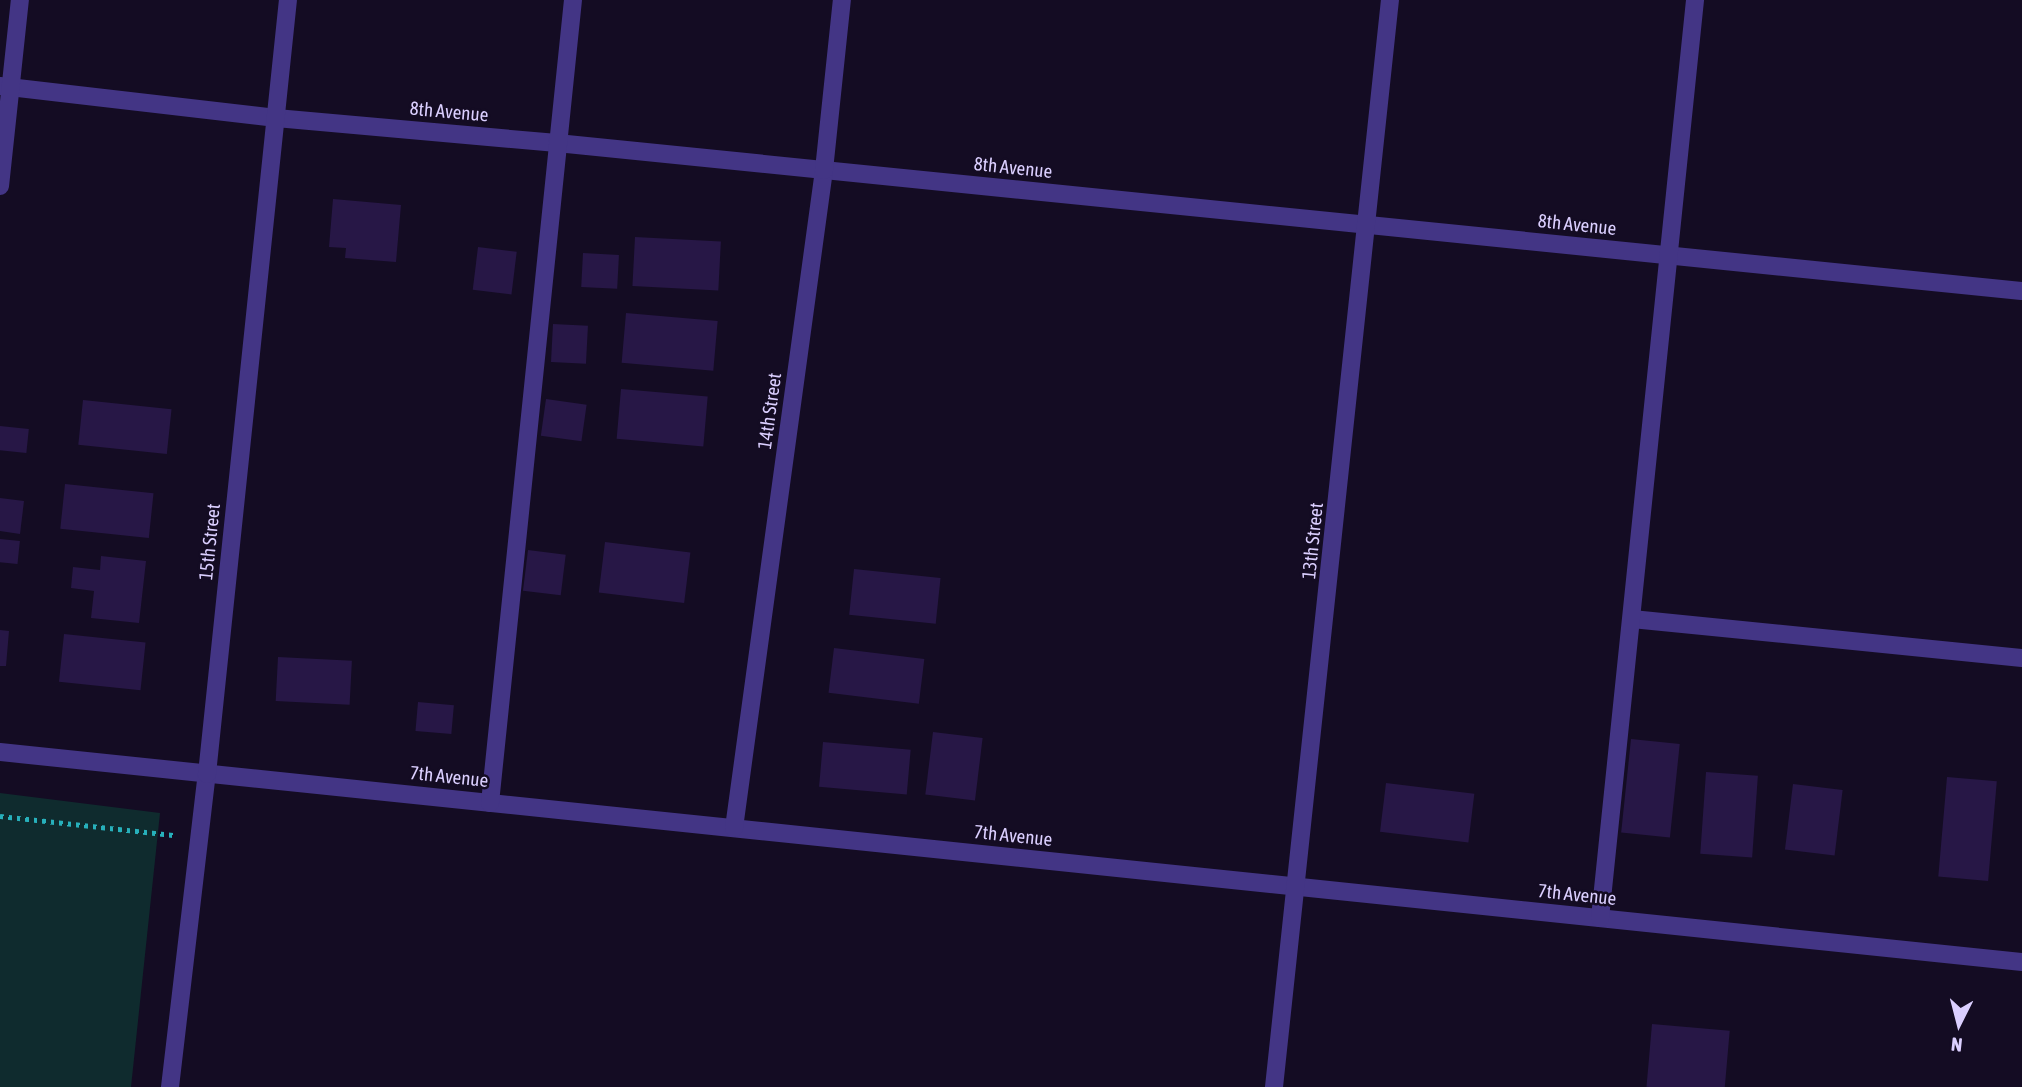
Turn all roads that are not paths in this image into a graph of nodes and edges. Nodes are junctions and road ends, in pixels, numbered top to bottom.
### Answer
1 (20, 0) edge
2 (288, 0) edge
3 (573, 0) edge
4 (842, 0) edge
5 (1390, 0) edge
6 (1695, 0) edge
7 (5, 87) edge
8 (276, 118) junction
9 (557, 143) junction
10 (824, 170) junction
11 (0, 186) edge
12 (1366, 225) junction
13 (1670, 256) junction
14 (2022, 291) edge
15 (1632, 619) junction
16 (2022, 658) edge
17 (0, 752) edge
18 (207, 774) junction
19 (490, 803) junction
20 (734, 828) junction
21 (1298, 886) junction
22 (1600, 918) junction
23 (2022, 962) edge
24 (170, 1087) edge
25 (1275, 1087) edge

1 - 7 street
2 - 8 street, 15th Street
3 - 9 street
4 - 10 street, 14th Street
5 - 12 street, 13th Street
6 - 13 street
7 - 8 street, 8th Avenue
7 - 11 street
8 - 9 street, 8th Avenue
8 - 18 street, 15th Street
9 - 10 street, 8th Avenue
9 - 19 street
10 - 12 street, 8th Avenue
10 - 20 street, 14th Street
12 - 13 street, 8th Avenue
12 - 21 street, 13th Street
13 - 14 street, 8th Avenue
13 - 15 street
15 - 16 street
15 - 22 street
17 - 18 street, 7th Avenue
18 - 19 street, 7th Avenue
18 - 24 street, 15th Street
19 - 20 street, 7th Avenue
20 - 21 street, 7th Avenue
21 - 22 street, 7th Avenue
21 - 25 street, 13th Street
22 - 23 street, 7th Avenue

